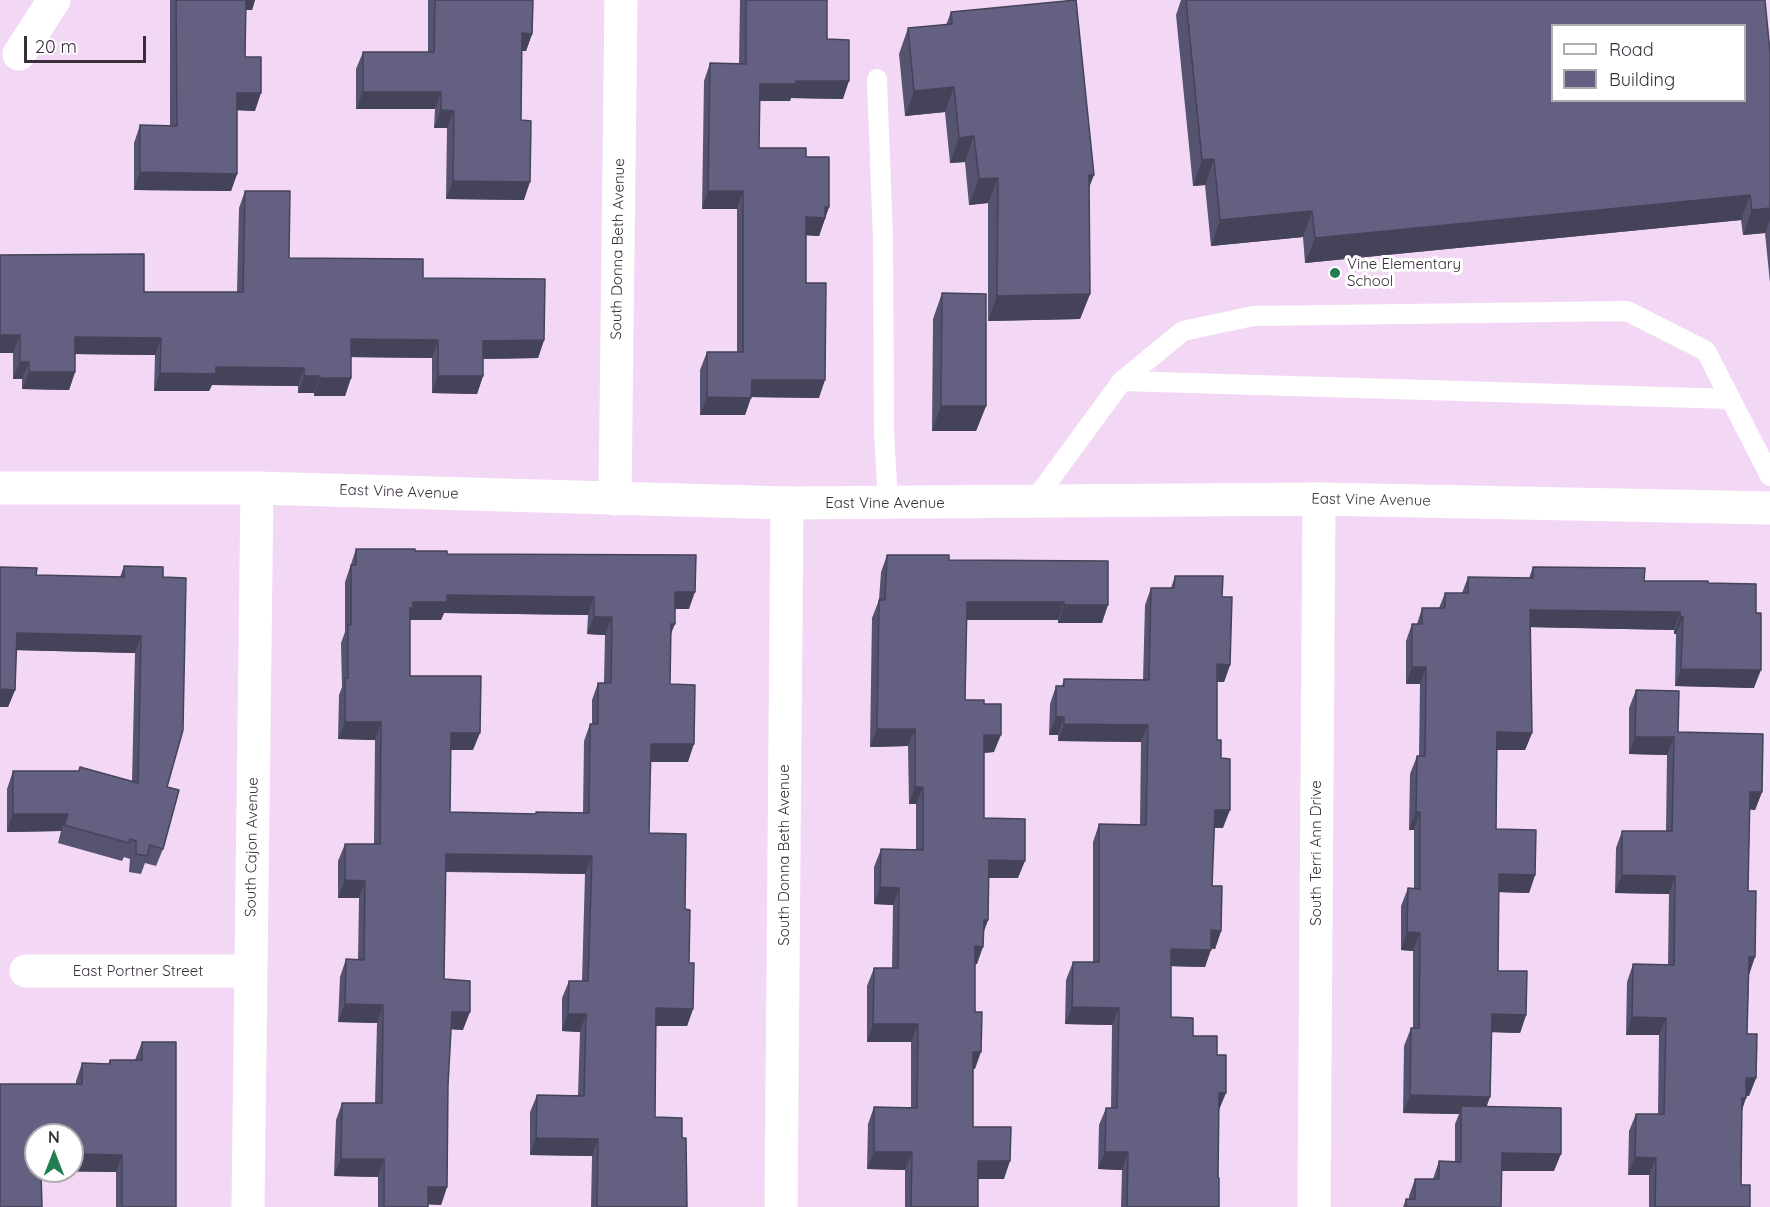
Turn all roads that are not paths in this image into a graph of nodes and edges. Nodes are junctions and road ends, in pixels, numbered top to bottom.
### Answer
1 (54, 0) edge
2 (621, 0) edge
3 (19, 54) dead end
4 (877, 79) dead end
5 (1122, 381) junction
6 (1731, 399) junction
7 (1770, 476) edge
8 (0, 488) edge
9 (257, 488) junction
10 (615, 499) junction
11 (1319, 499) junction
12 (1034, 501) junction
13 (787, 503) junction
14 (888, 503) junction
15 (1770, 508) edge
16 (26, 972) dead end
17 (250, 972) junction
18 (248, 1207) edge
19 (781, 1207) edge
20 (1314, 1207) edge

1 - 3 street
2 - 10 street, South Donna Beth Avenue
4 - 14 lane
5 - 6 lane
5 - 6 lane
5 - 12 lane
6 - 7 lane
8 - 9 street, East Vine Avenue
9 - 10 street, East Vine Avenue
9 - 17 street, South Cajon Avenue
10 - 13 street, East Vine Avenue
11 - 12 street, East Vine Avenue
11 - 15 street, East Vine Avenue
11 - 20 street, South Terri Ann Drive
12 - 14 street, East Vine Avenue
13 - 14 street, East Vine Avenue
13 - 19 street, South Donna Beth Avenue
16 - 17 street, East Portner Street
17 - 18 street, South Cajon Avenue

